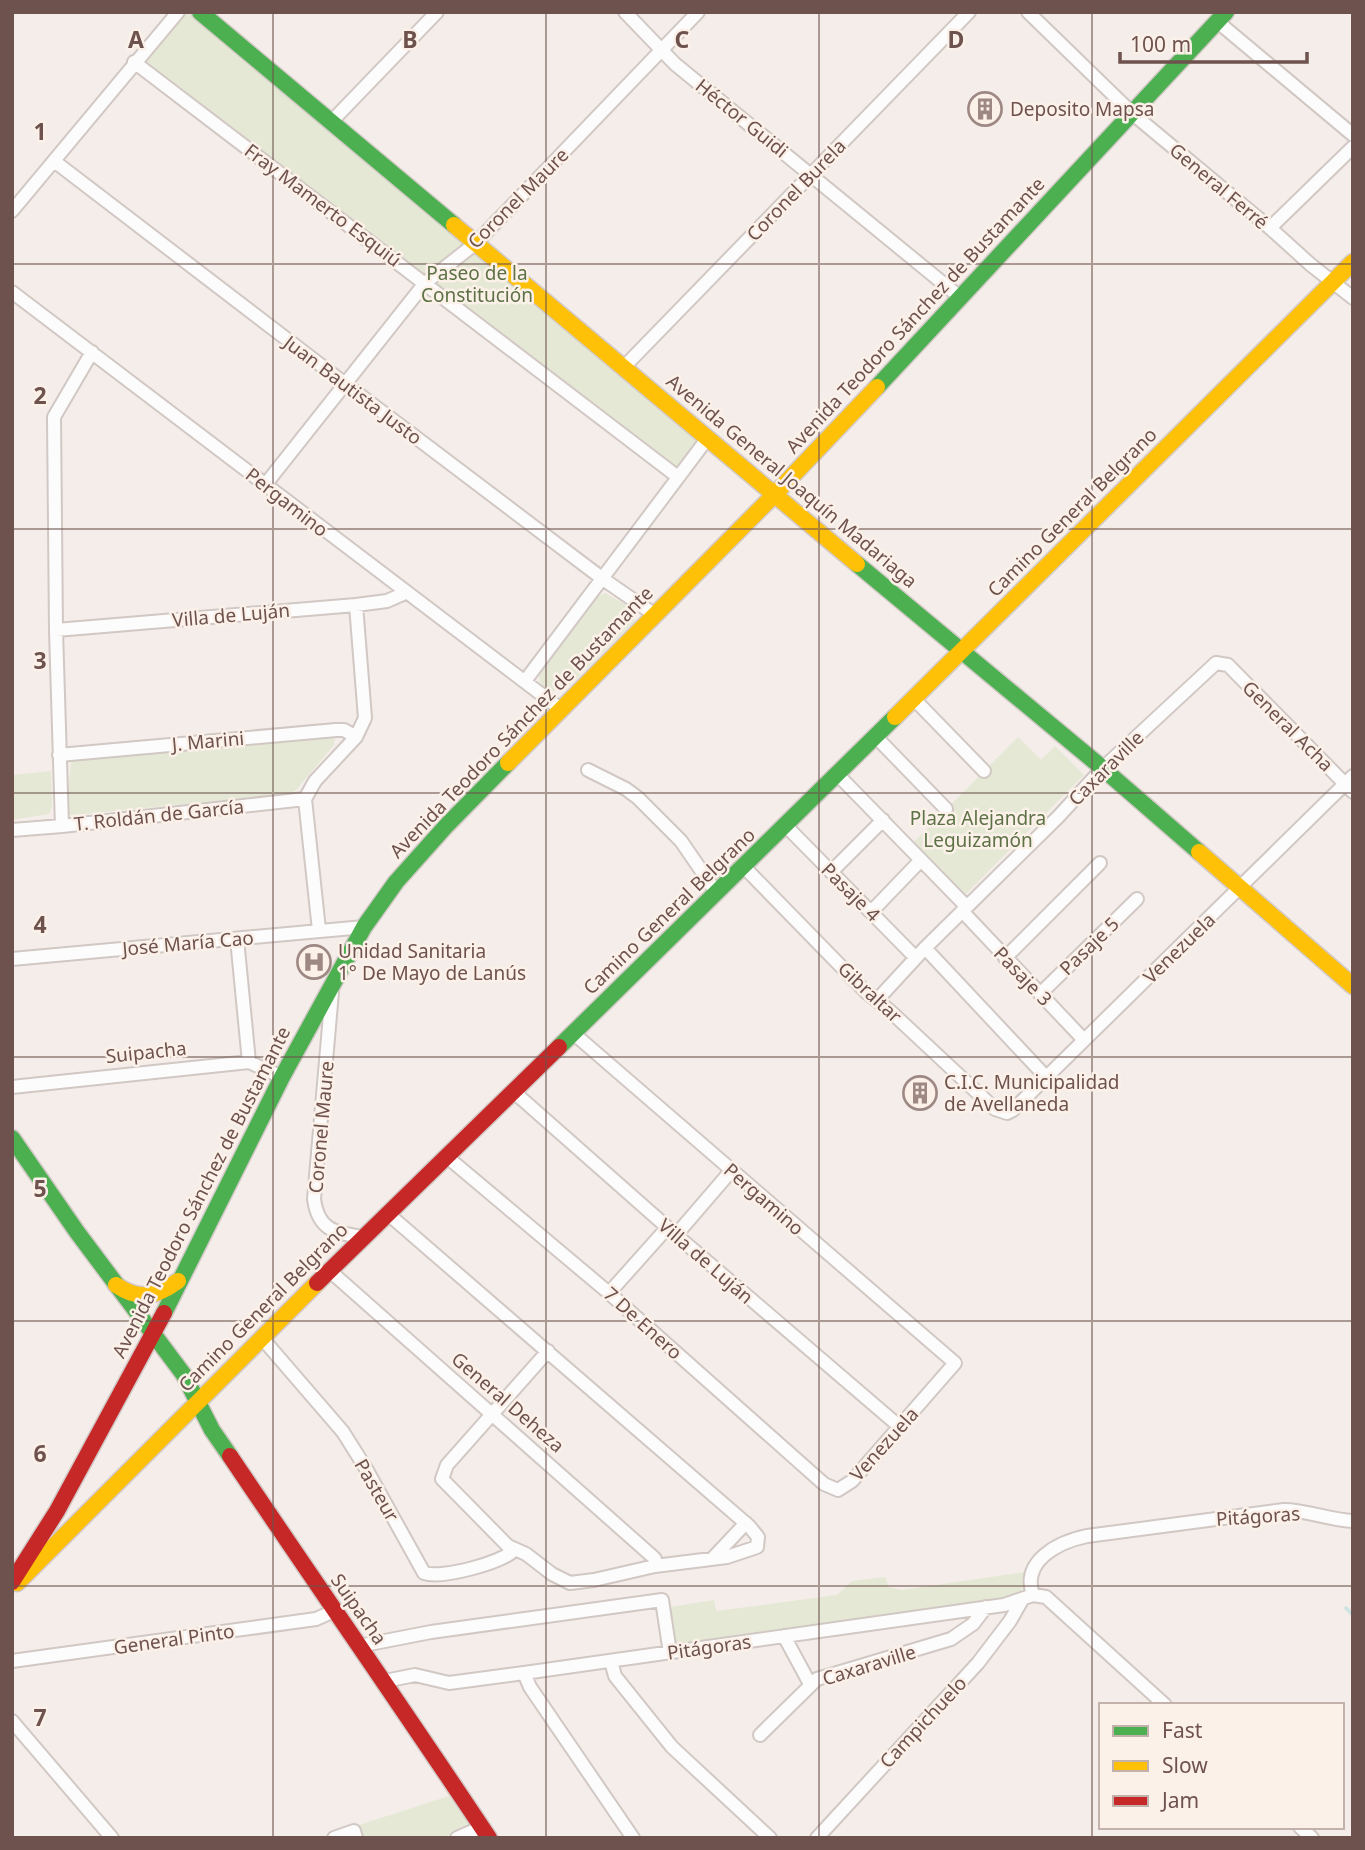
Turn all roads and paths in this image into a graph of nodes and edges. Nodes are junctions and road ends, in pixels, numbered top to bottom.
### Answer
1 (178, 12) edge
2 (200, 12) edge
3 (437, 12) edge
4 (625, 12) edge
5 (698, 12) edge
6 (969, 12) edge
7 (1028, 12) edge
8 (1222, 17) edge
9 (662, 50) junction
10 (134, 62) junction
11 (1133, 114) junction
12 (332, 121) junction
13 (1353, 135) edge
14 (1353, 147) edge
15 (54, 161) junction
16 (811, 175) junction
17 (12, 211) edge
18 (1270, 228) junction
19 (476, 243) junction
20 (1353, 262) edge
21 (425, 282) junction
22 (1333, 282) junction
23 (12, 292) edge
24 (961, 298) junction
25 (1353, 298) edge
26 (92, 352) junction
27 (623, 368) junction
28 (344, 383) junction
29 (707, 439) junction
30 (678, 477) junction
31 (265, 485) junction
32 (774, 495) junction
33 (603, 579) junction
34 (405, 593) junction
35 (356, 605) junction
36 (655, 615) junction
37 (55, 630) junction
38 (963, 650) junction
39 (1222, 663) joint
40 (525, 681) junction
41 (914, 699) junction
42 (562, 710) junction
43 (356, 737) junction
44 (876, 737) junction
45 (59, 755) junction
46 (1103, 768) junction
47 (588, 770) dead end
48 (984, 771) dead end
49 (837, 774) junction
50 (1350, 784) edge
51 (305, 799) junction
52 (946, 809) dead end
53 (883, 821) junction
54 (62, 826) junction
55 (786, 826) junction
56 (12, 830) edge
57 (921, 860) junction
58 (1100, 863) dead end
59 (744, 867) junction
60 (831, 872) junction
61 (1240, 888) junction
62 (716, 892) junction
63 (1137, 899) dead end
64 (964, 909) junction
65 (871, 912) junction
66 (364, 927) junction
67 (319, 930) junction
68 (237, 939) junction
69 (921, 953) junction
70 (1005, 958) junction
71 (12, 959) edge
72 (332, 985) junction
73 (1353, 986) edge
74 (1040, 994) junction
75 (877, 1000) junction
76 (573, 1033) junction
77 (1084, 1040) junction
78 (249, 1062) junction
79 (282, 1077) junction
80 (1046, 1077) junction
81 (12, 1087) edge
82 (514, 1092) junction
83 (1002, 1112) joint
84 (12, 1138) edge
85 (446, 1156) junction
86 (732, 1171) junction
87 (387, 1213) junction
88 (671, 1231) junction
89 (363, 1237) junction
90 (330, 1271) junction
91 (178, 1281) junction
92 (116, 1285) junction
93 (609, 1293) junction
94 (154, 1334) junction
95 (262, 1338) junction
96 (548, 1351) junction
97 (955, 1363) joint
98 (198, 1401) junction
99 (492, 1416) junction
100 (900, 1427) junction
101 (838, 1490) joint
102 (1353, 1521) edge
103 (746, 1523) junction
104 (514, 1550) junction
105 (712, 1559) junction
106 (654, 1566) junction
107 (12, 1582) edge
108 (12, 1588) edge
109 (1027, 1597) junction
110 (986, 1607) junction
111 (334, 1611) junction
112 (784, 1636) junction
113 (359, 1646) junction
114 (670, 1653) junction
115 (12, 1661) edge
116 (611, 1661) junction
117 (524, 1674) junction
118 (385, 1681) junction
119 (810, 1684) junction
120 (1163, 1703) edge
121 (12, 1721) edge
122 (760, 1735) dead end
123 (486, 1832) edge
124 (355, 1835) edge
125 (764, 1836) edge
126 (112, 1838) edge
127 (334, 1838) edge
128 (457, 1838) edge
129 (633, 1838) edge
130 (817, 1838) edge

1 - 10 street
2 - 12 main road, Avenida General Joaquín Madariaga
3 - 12 street
4 - 9 street, Héctor Guidi
5 - 9 street, Coronel Maure
6 - 16 street, Coronel Burela
7 - 11 street, General Ferré
8 - 11 main road, Avenida Teodoro Sánchez de Bustamante
8 - 13 street
9 - 16 street, Héctor Guidi
9 - 19 street, Coronel Maure
10 - 15 street
10 - 21 street, Fray Mamerto Esquiú
11 - 18 street, General Ferré
11 - 24 main road, Avenida Teodoro Sánchez de Bustamante
12 - 19 main road, Avenida General Joaquín Madariaga
14 - 18 street
15 - 17 street
15 - 28 street, Juan Bautista Justo
16 - 24 street, Héctor Guidi
16 - 27 street, Coronel Burela
18 - 22 street, General Ferré
19 - 21 street, Coronel Maure
19 - 27 main road, Avenida General Joaquín Madariaga
20 - 22 main road, Camino General Belgrano
21 - 28 street, Coronel Maure
21 - 30 street, Fray Mamerto Esquiú
22 - 25 street, General Ferré
22 - 38 main road, Camino General Belgrano
23 - 26 street, Pergamino
24 - 32 main road, Avenida Teodoro Sánchez de Bustamante
26 - 31 street, Pergamino
26 - 37 street
27 - 29 main road, Avenida General Joaquín Madariaga
28 - 31 street, Coronel Maure
28 - 33 street, Juan Bautista Justo
29 - 30 street
29 - 32 main road, Avenida General Joaquín Madariaga
30 - 33 street
31 - 34 street, Pergamino
32 - 36 main road, Avenida Teodoro Sánchez de Bustamante
32 - 38 main road, Avenida General Joaquín Madariaga
33 - 36 street, Juan Bautista Justo
33 - 40 street
34 - 35 street, Villa de Luján
34 - 40 street, Pergamino
35 - 37 street, Villa de Luján
35 - 43 street
36 - 42 main road, Avenida Teodoro Sánchez de Bustamante
37 - 45 street
38 - 41 main road, Camino General Belgrano
38 - 46 main road, Avenida General Joaquín Madariaga
39 - 46 street, Caxaraville
39 - 50 street, General Acha
40 - 42 street, Pergamino
41 - 44 main road, Camino General Belgrano
41 - 48 street
42 - 66 main road, Avenida Teodoro Sánchez de Bustamante
43 - 45 street, J. Marini
43 - 51 street
44 - 49 main road, Camino General Belgrano
44 - 52 street
45 - 54 street
46 - 61 main road, Avenida General Joaquín Madariaga
46 - 64 street, Caxaraville
47 - 62 street
49 - 53 street, Pasaje 3
49 - 55 main road, Camino General Belgrano
50 - 61 street, Venezuela
51 - 54 street, T. Roldán de García
51 - 67 street
53 - 57 street, Pasaje 3
53 - 60 street
54 - 56 street, T. Roldán de García
55 - 59 main road, Camino General Belgrano
55 - 60 street, Pasaje 4
57 - 64 street, Pasaje 3
57 - 65 street
58 - 70 street
59 - 62 main road, Camino General Belgrano
59 - 75 street, Gibraltar
60 - 65 street, Pasaje 4
61 - 73 main road, Avenida General Joaquín Madariaga
61 - 77 street, Venezuela
62 - 76 main road, Camino General Belgrano
63 - 74 street, Pasaje 5
64 - 69 street, Caxaraville
64 - 70 street, Pasaje 3
65 - 69 street, Pasaje 4
66 - 67 street, José María Cao
66 - 72 main road, Avenida Teodoro Sánchez de Bustamante
67 - 68 street, José María Cao
68 - 71 street, José María Cao
68 - 78 street
69 - 75 street, Caxaraville
69 - 80 street, Pasaje 4
70 - 74 street, Pasaje 3
72 - 79 main road, Avenida Teodoro Sánchez de Bustamante
72 - 89 street, Coronel Maure
74 - 77 street, Pasaje 3
75 - 83 street, Gibraltar
76 - 82 main road, Camino General Belgrano
76 - 86 street, Pergamino
77 - 80 street, Venezuela
78 - 79 street
78 - 81 street, Suipacha
79 - 91 main road, Avenida Teodoro Sánchez de Bustamante
80 - 83 street, Venezuela
82 - 85 main road, Camino General Belgrano
82 - 88 street, Villa de Luján
84 - 92 main road
85 - 87 main road, Camino General Belgrano
85 - 93 street, 7 De Enero
86 - 88 street
86 - 97 street, Pergamino
87 - 89 main road, Camino General Belgrano
87 - 96 street
88 - 93 street
88 - 100 street, Villa de Luján
89 - 90 main road, Camino General Belgrano
90 - 95 main road, Camino General Belgrano
90 - 99 street, General Deheza
91 - 92 main road
91 - 94 main road, Avenida Teodoro Sánchez de Bustamante
92 - 94 main road
93 - 101 street, 7 De Enero
94 - 98 main road
94 - 107 main road, Avenida Teodoro Sánchez de Bustamante
95 - 98 main road, Camino General Belgrano
95 - 104 street, Pasteur
96 - 99 street
96 - 103 street
97 - 100 street, Venezuela
98 - 108 main road, Camino General Belgrano
98 - 111 main road, Suipacha
99 - 104 street
99 - 106 street, General Deheza
100 - 101 street, Venezuela
102 - 109 street, Pitágoras
103 - 105 street
103 - 105 street
104 - 106 street
105 - 106 street
109 - 110 street, Pitágoras
109 - 120 street
109 - 130 street, Campichuelo
110 - 112 street, Pitágoras
110 - 119 street, Caxaraville
111 - 113 main road, Suipacha
111 - 115 street, General Pinto
112 - 114 street, Pitágoras
112 - 119 street
113 - 114 street
113 - 118 main road, Suipacha
114 - 116 street, Pitágoras
116 - 117 street, Pitágoras
116 - 125 street
117 - 118 street, Pitágoras
117 - 129 street
118 - 123 main road, Suipacha
119 - 122 street, Caxaraville
121 - 126 street
123 - 128 street
124 - 127 street

